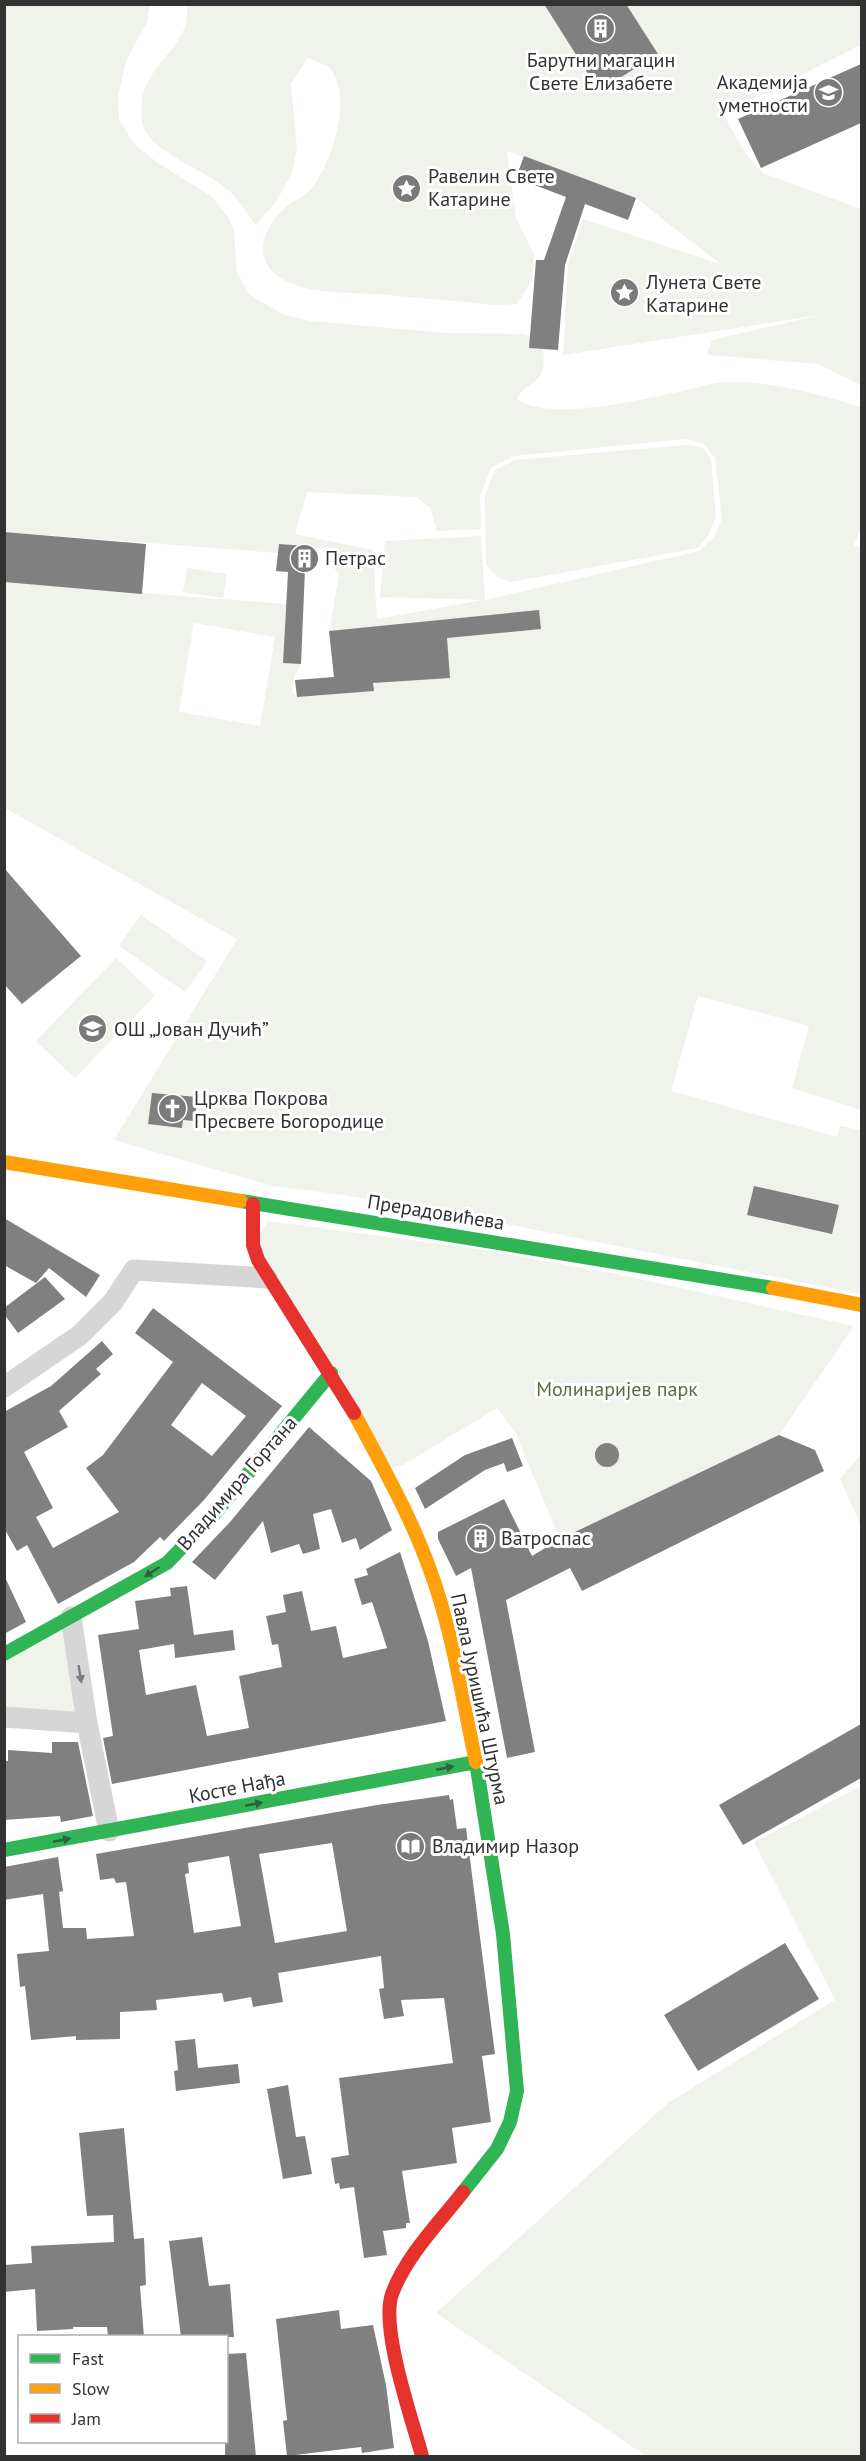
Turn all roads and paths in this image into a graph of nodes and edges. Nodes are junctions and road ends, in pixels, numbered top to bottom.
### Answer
1 (4, 1162) edge
2 (253, 1204) junction
3 (267, 1278) junction
4 (861, 1305) edge
5 (331, 1373) junction
6 (4, 1387) edge
7 (71, 1617) junction
8 (4, 1653) edge
9 (4, 1717) edge
10 (87, 1723) junction
11 (476, 1762) junction
12 (109, 1831) junction
13 (4, 1850) edge
14 (423, 2456) edge

1 - 2 street, Прерадовићева
2 - 3 street, Павла Јуришића Штурма
2 - 4 street, Прерадовићева
3 - 5 street, Павла Јуришића Штурма
3 - 6 street
5 -> 7 street, Владимира Гортана
5 - 11 street, Павла Јуришића Штурма
7 - 8 street, Владимира Гортана
7 -> 10 street
9 - 10 street
10 - 12 street
12 -> 11 street, Косте Нађа
11 - 14 street, Павла Јуришића Штурма
13 -> 12 street, Косте Нађа

